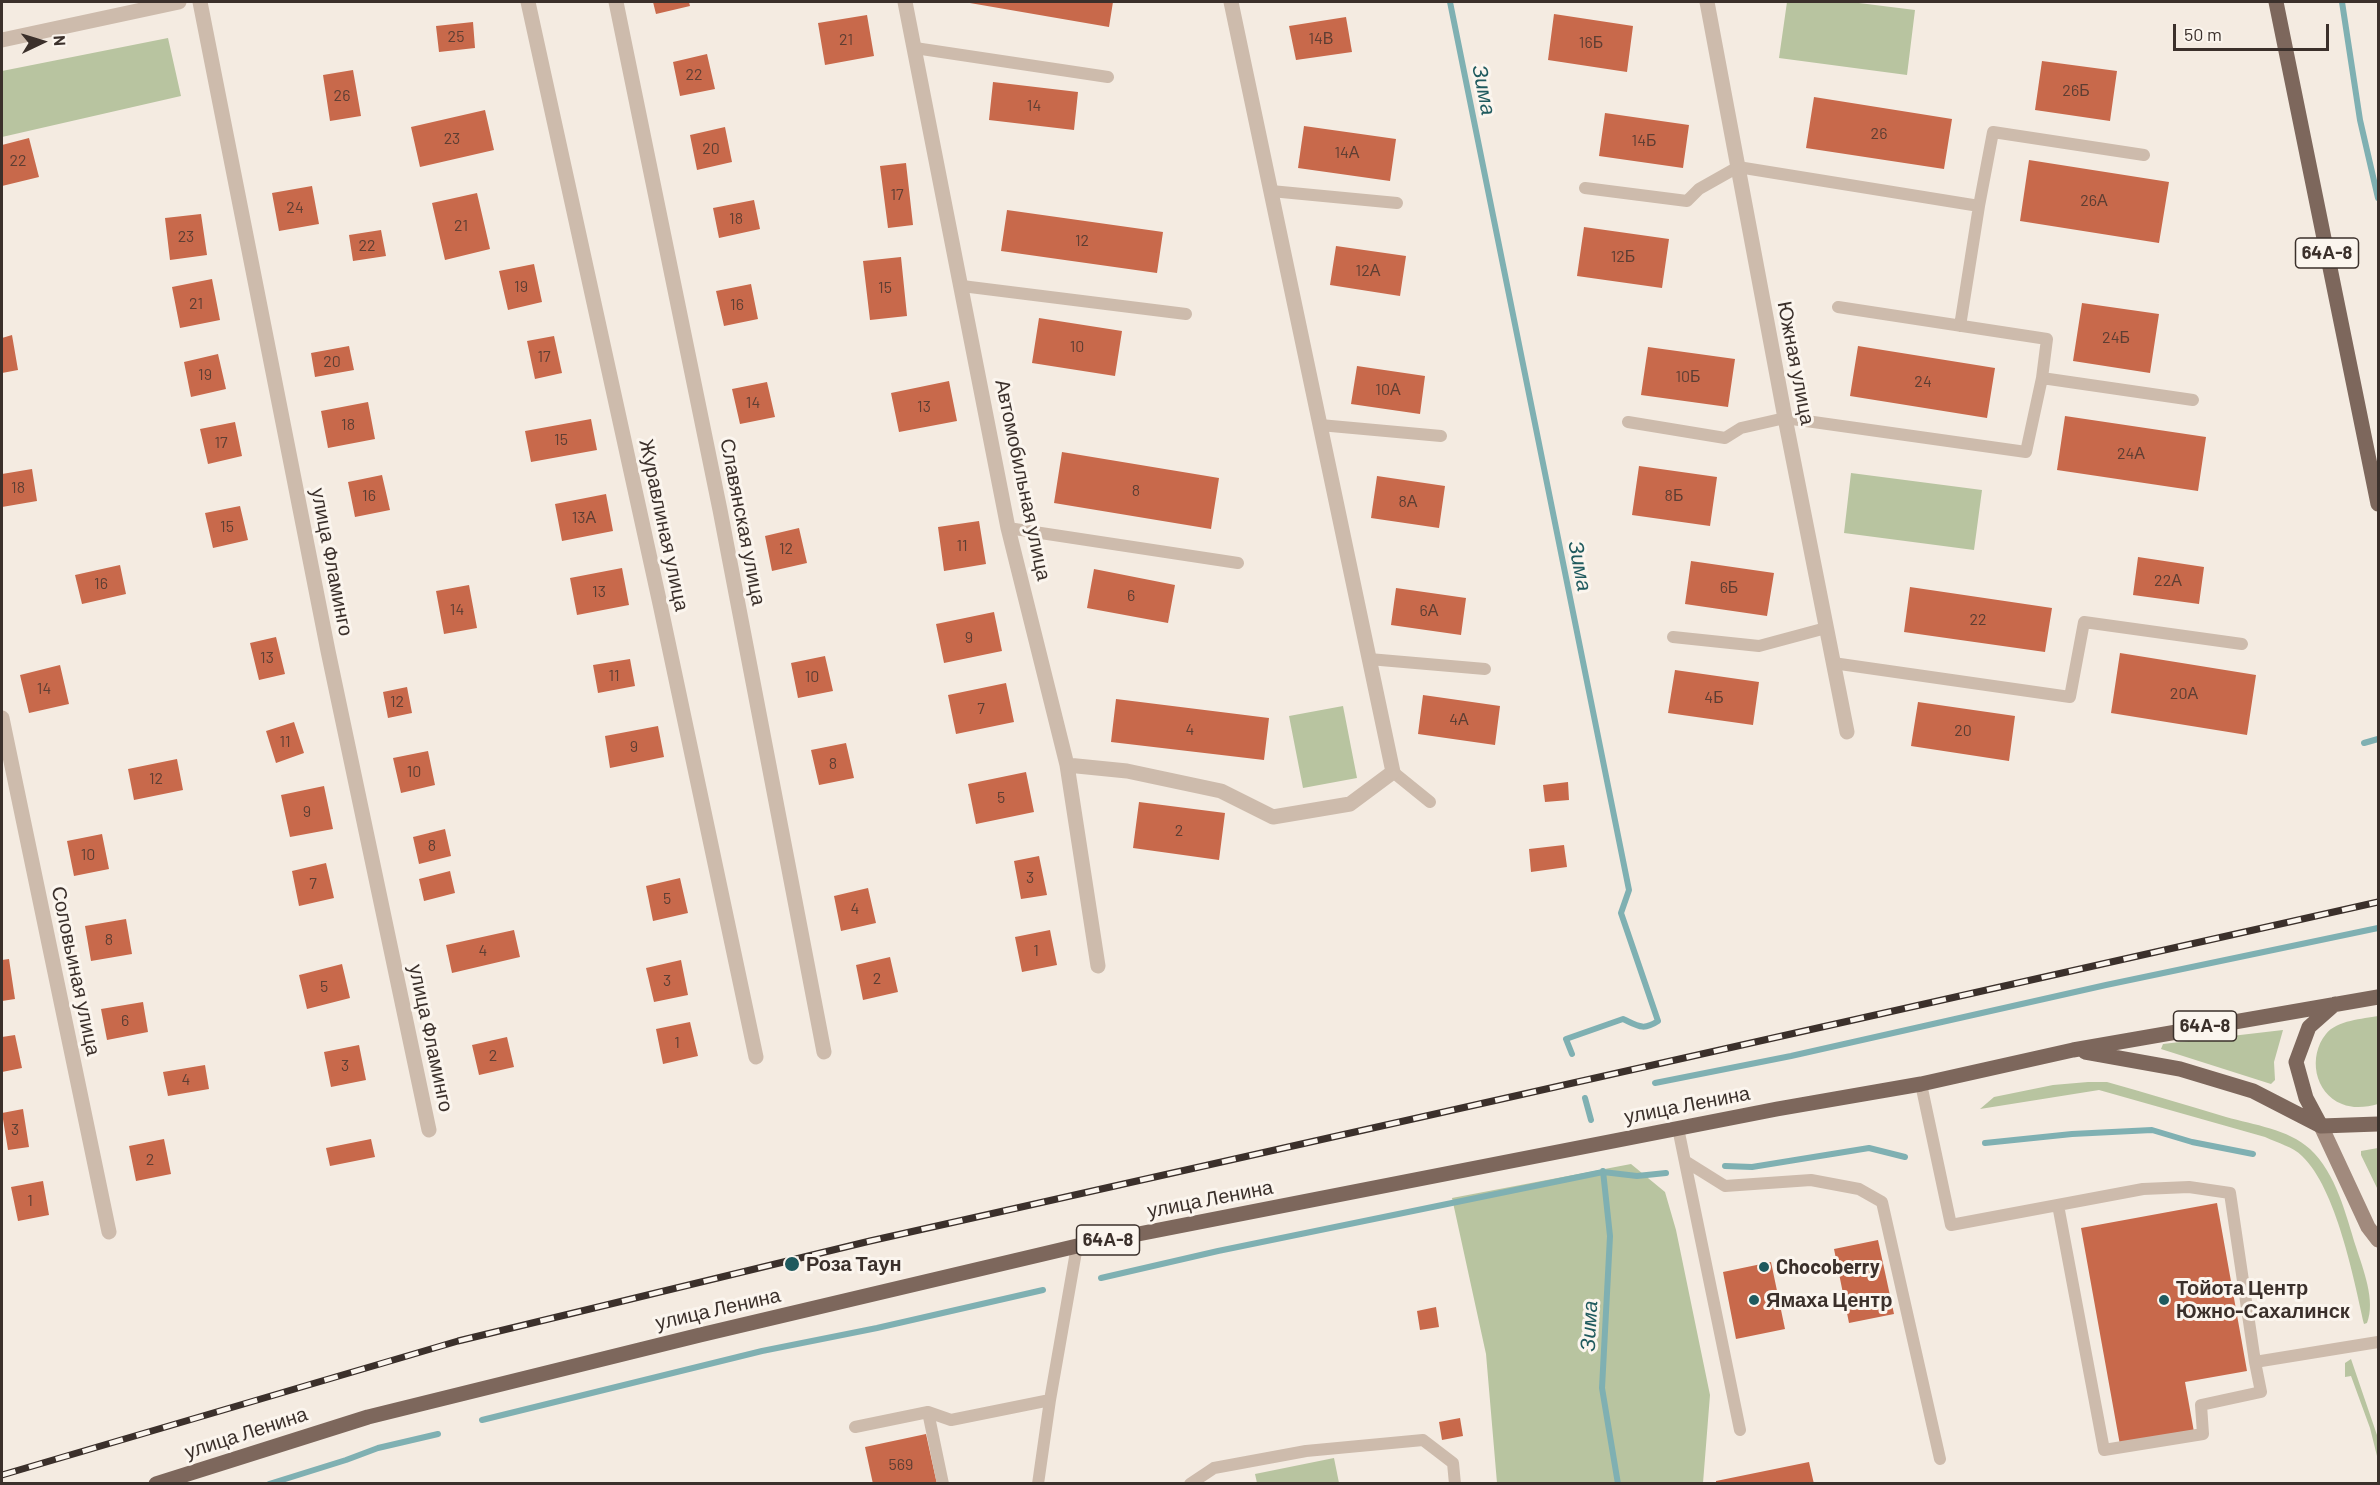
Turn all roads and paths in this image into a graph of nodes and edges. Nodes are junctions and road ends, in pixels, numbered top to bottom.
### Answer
1 (179, 2) edge
2 (200, 2) edge
3 (528, 2) edge
4 (616, 2) edge
5 (906, 2) edge
6 (1231, 2) edge
7 (1707, 2) edge
8 (2276, 2) edge
9 (2, 40) edge
10 (915, 48) junction
11 (1108, 77) dead end
12 (2144, 154) dead end
13 (1738, 167) junction
14 (1585, 188) dead end
15 (1271, 191) junction
16 (1396, 203) dead end
17 (1979, 206) junction
18 (962, 286) junction
19 (1838, 307) dead end
20 (1186, 314) dead end
21 (1960, 326) junction
22 (2042, 378) junction
23 (2193, 400) dead end
24 (1785, 418) junction
25 (1628, 422) dead end
26 (1320, 425) junction
27 (1441, 436) dead end
28 (2379, 504) edge
29 (1008, 528) junction
30 (1238, 563) dead end
31 (1826, 628) junction
32 (1673, 637) dead end
33 (2242, 644) dead end
34 (1369, 659) junction
35 (1833, 663) junction
36 (1485, 669) dead end
37 (2, 718) edge
38 (1847, 732) dead end
39 (1067, 765) junction
40 (1393, 772) junction
41 (1430, 802) dead end
42 (1098, 966) dead end
43 (2379, 990) edge
44 (2379, 997) edge
45 (2336, 1003) junction
46 (2073, 1050) junction
47 (824, 1052) dead end
48 (756, 1058) dead end
49 (1921, 1084) junction
50 (2379, 1124) edge
51 (2321, 1125) junction
52 (1678, 1128) junction
53 (429, 1130) dead end
54 (1685, 1161) junction
55 (2058, 1205) junction
56 (109, 1232) dead end
57 (2379, 1240) edge
58 (1077, 1246) junction
59 (2379, 1342) edge
60 (2255, 1362) junction
61 (1050, 1400) junction
62 (928, 1412) junction
63 (855, 1427) dead end
64 (1740, 1430) dead end
65 (1940, 1459) dead end
66 (156, 1484) edge
67 (944, 1484) edge
68 (1038, 1484) edge
69 (1190, 1484) edge
70 (1455, 1484) edge

1 - 9 street
2 - 53 street, улица Фламинго
3 - 48 street, Журавлиная улица
4 - 47 street, Славянская улица
5 - 10 street, Автомобильная улица
6 - 15 street
7 - 13 street, Южная улица
8 - 28 main road, 64А-8
10 - 11 lane
10 - 18 street, Автомобильная улица
12 - 17 lane
13 - 14 lane
13 - 17 lane
13 - 24 street, Южная улица
15 - 16 lane
15 - 26 street
17 - 21 lane
18 - 20 lane
18 - 29 street, Автомобильная улица
19 - 21 lane
21 - 22 lane
22 - 23 lane
22 - 24 lane
24 - 25 lane
24 - 31 street, Южная улица
26 - 27 lane
26 - 34 street
29 - 30 lane
29 - 39 street, Автомобильная улица
31 - 32 lane
31 - 35 street, Южная улица
33 - 35 lane
34 - 36 lane
34 - 40 street
35 - 38 street, Южная улица
37 - 56 street, Соловьиная улица
39 - 40 street
39 - 42 street, Автомобильная улица
40 - 41 lane
43 - 45 main road, 64А-8
44 - 45 main road, 64А-8
45 - 46 main road, улица Ленина / 64А-8
45 - 51 main road, 64А-8
46 - 49 main road, улица Ленина / 64А-8
46 - 51 main road, улица Ленина / 64А-8
49 - 52 main road, улица Ленина / 64А-8
49 - 55 lane
50 - 51 main road, 64А-8
51 - 57 main road
52 - 54 lane
52 - 58 main road, улица Ленина / 64А-8
54 - 64 lane
54 - 65 lane
55 - 60 lane
55 - 60 lane
58 - 61 lane
58 - 66 main road, улица Ленина / 64А-8
59 - 60 lane
61 - 62 lane
61 - 68 lane
62 - 63 lane
62 - 67 lane
69 - 70 lane

